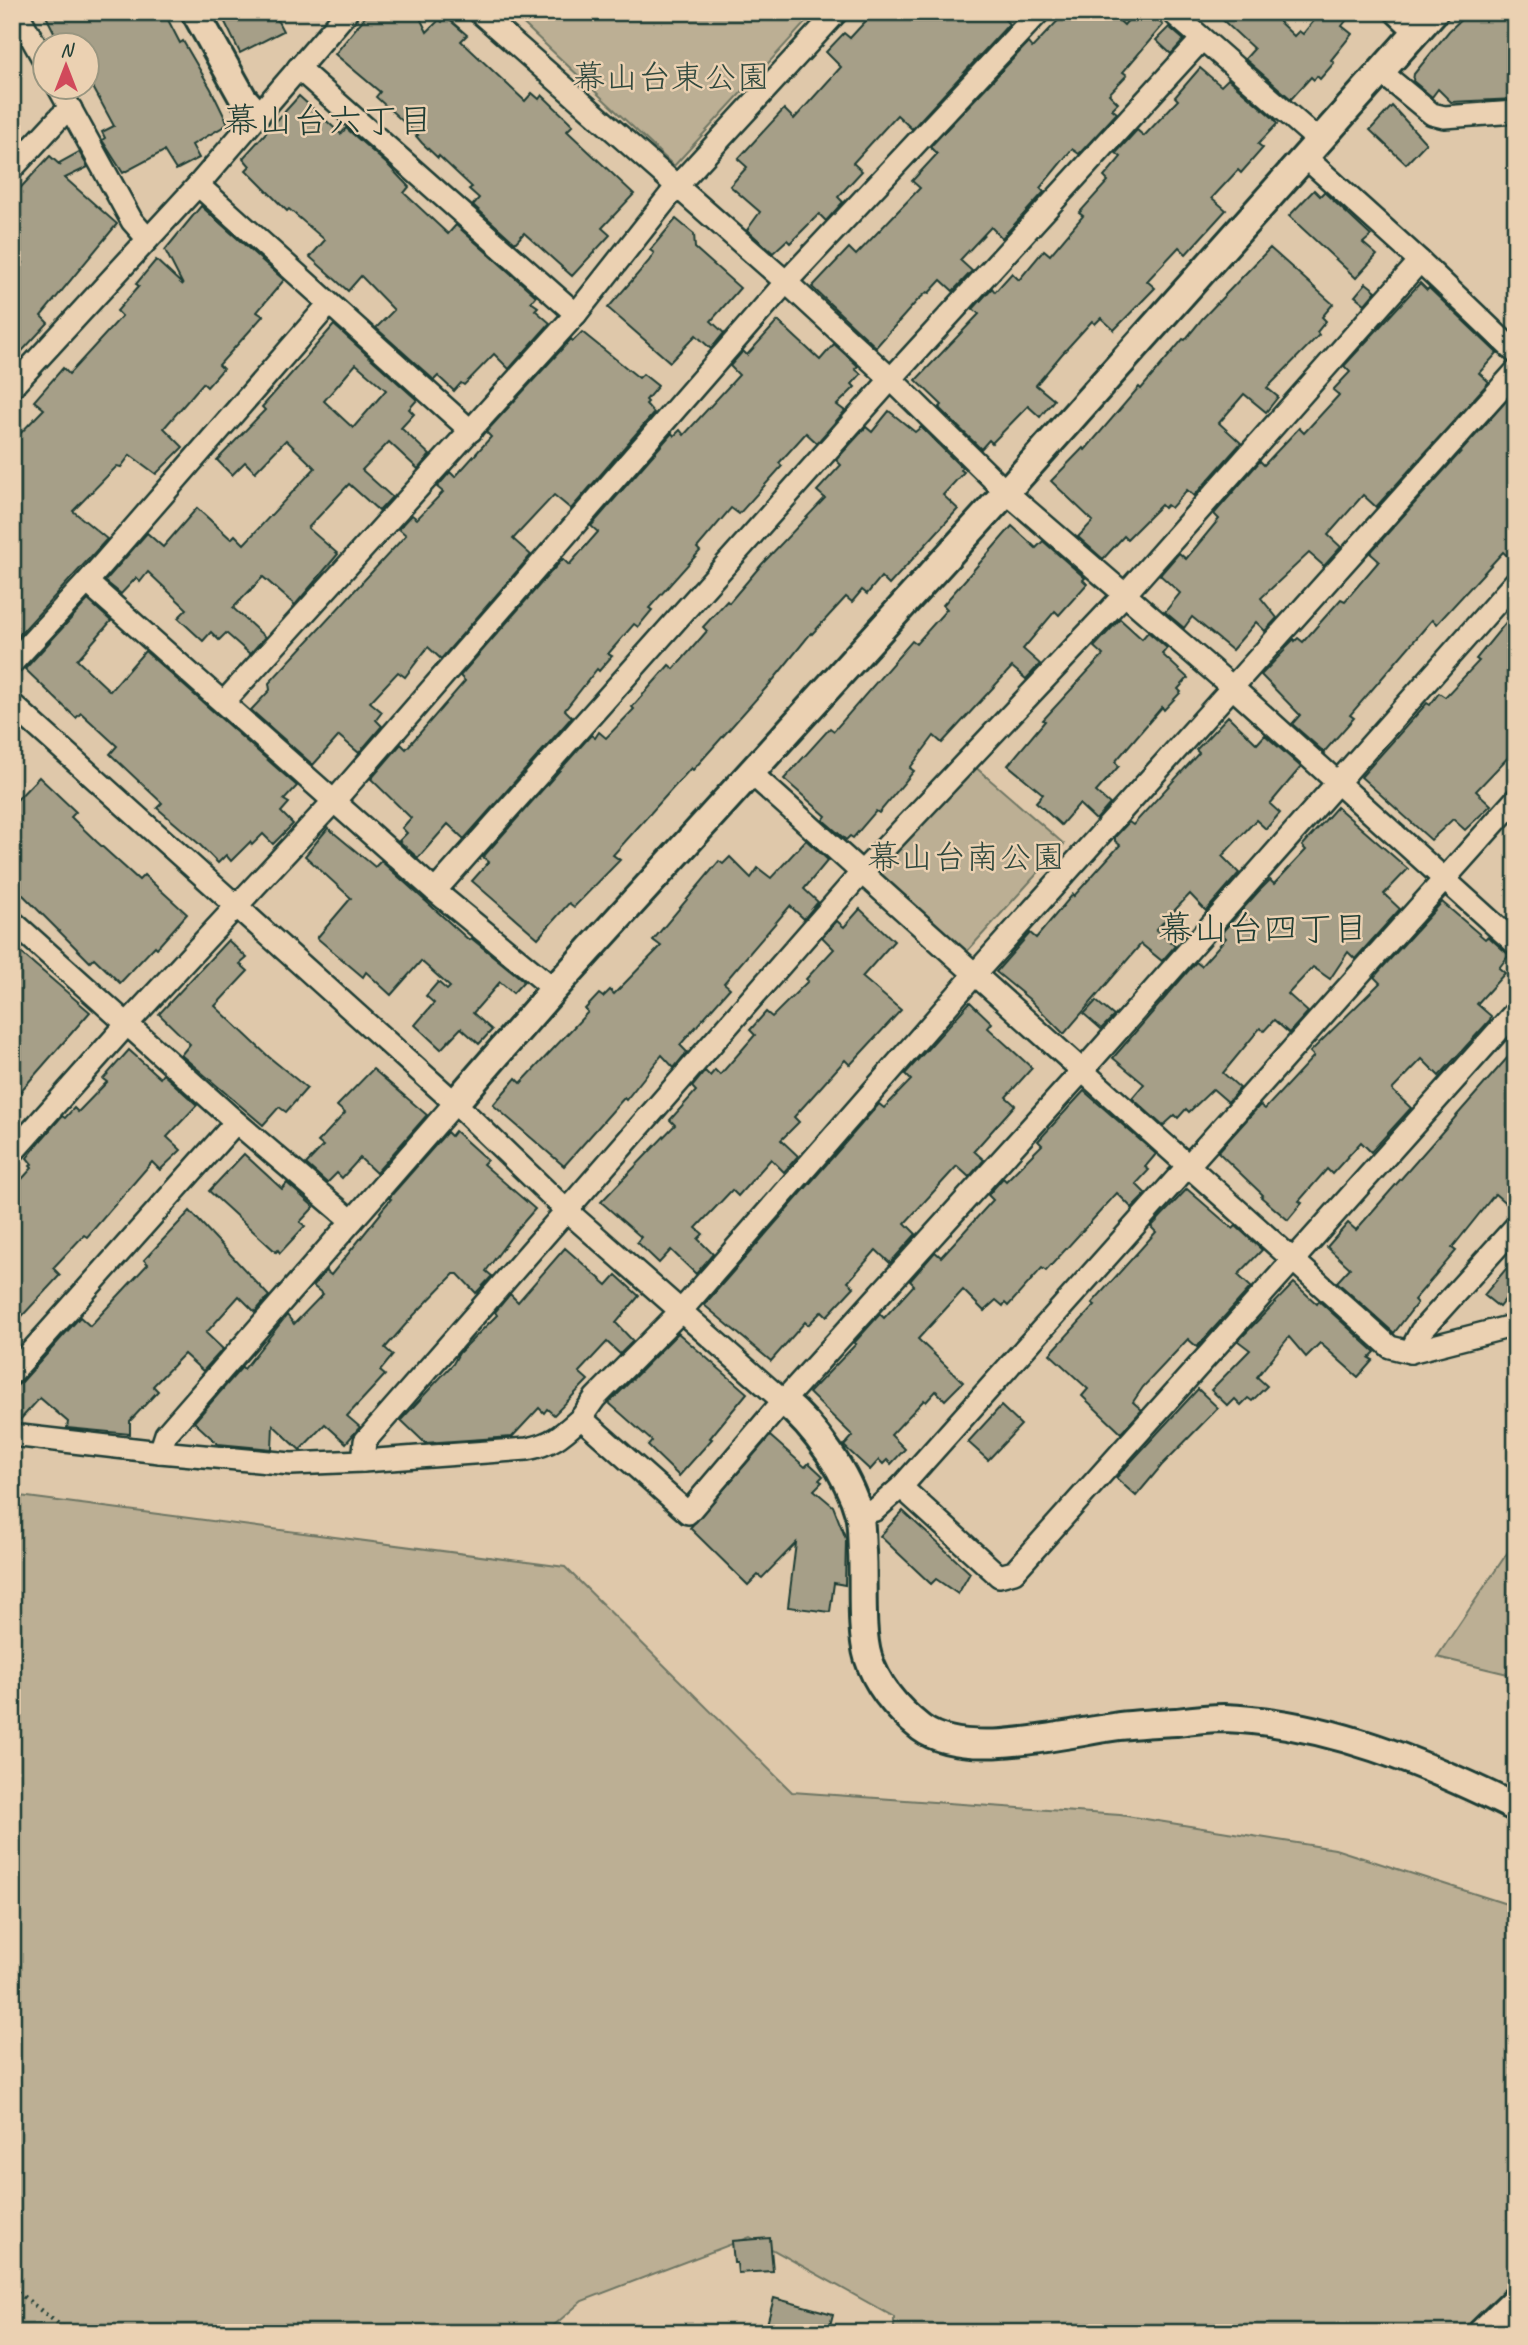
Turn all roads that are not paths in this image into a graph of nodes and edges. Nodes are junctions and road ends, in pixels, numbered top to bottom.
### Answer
1 (17, 12) edge
2 (195, 12) edge
3 (347, 12) edge
4 (479, 12) edge
5 (837, 12) edge
6 (1039, 12) edge
7 (1172, 12) edge
8 (1417, 18) edge
9 (32, 39) edge
10 (1202, 39) junction
11 (298, 68) junction
12 (1381, 72) junction
13 (67, 102) edge
14 (71, 110) junction
15 (1516, 112) edge
16 (257, 114) junction
17 (1312, 149) junction
18 (12, 169) edge
19 (198, 185) junction
20 (677, 186) junction
21 (148, 239) junction
22 (1420, 261) junction
23 (786, 282) junction
24 (329, 304) junction
25 (576, 314) junction
26 (1516, 353) edge
27 (1516, 371) edge
28 (891, 379) junction
29 (12, 387) edge
30 (471, 431) junction
31 (1006, 492) junction
32 (1516, 581) edge
33 (87, 582) junction
34 (1126, 593) junction
35 (12, 663) edge
36 (1232, 687) junction
37 (224, 702) junction
38 (12, 704) edge
39 (752, 774) junction
40 (1337, 784) junction
41 (1516, 799) edge
42 (335, 800) junction
43 (863, 872) junction
44 (1443, 879) junction
45 (435, 891) junction
46 (238, 905) junction
47 (15, 929) edge
48 (1516, 944) edge
49 (976, 974) junction
50 (554, 989) junction
51 (1516, 1011) edge
52 (128, 1023) junction
53 (1082, 1070) junction
54 (455, 1103) junction
55 (236, 1122) junction
56 (12, 1153) edge
57 (1188, 1166) junction
58 (566, 1210) junction
59 (352, 1221) junction
60 (1516, 1226) edge
61 (1295, 1259) junction
62 (680, 1312) junction
63 (1516, 1325) edge
64 (1410, 1352) junction
65 (12, 1373) edge
66 (783, 1401) junction
67 (581, 1418) junction
68 (12, 1435) edge
69 (160, 1452) junction
70 (363, 1461) junction
71 (901, 1487) junction
72 (859, 1515) junction
73 (1516, 1808) edge
74 (1516, 2299) edge
75 (1481, 2333) edge

1 - 9 street
2 - 16 street
3 - 11 street
4 - 20 street
5 - 20 street
6 - 23 street
7 - 10 street
8 - 12 street
10 - 17 street
10 - 28 street
11 - 16 street
11 - 25 street
12 - 15 street
12 - 17 street
13 - 14 street
14 - 18 street
14 - 21 street
16 - 19 street
17 - 22 street
17 - 31 street
19 - 21 street
19 - 24 street
20 - 23 street
20 - 25 street
21 - 29 street
22 - 26 street
22 - 34 street
23 - 28 street
23 - 42 street
24 - 30 street
24 - 33 street
25 - 30 street
27 - 36 street
28 - 31 street
28 - 45 street
30 - 37 street
31 - 34 street
31 - 39 street
32 - 40 street
33 - 35 street
33 - 37 street
34 - 36 street
34 - 43 street
36 - 40 street
36 - 49 street
37 - 42 street
38 - 46 street
39 - 43 street
39 - 50 street
40 - 44 street
40 - 53 street
41 - 44 street
42 - 45 street
42 - 46 street
43 - 49 street
43 - 58 street
44 - 48 street
44 - 57 street
45 - 50 street
46 - 52 street
46 - 54 street
47 - 52 street
49 - 53 street
49 - 62 street
50 - 54 street
51 - 61 street
52 - 55 street
52 - 56 street
53 - 57 street
53 - 66 street
54 - 58 street
54 - 59 street
55 - 59 street
55 - 65 street
57 - 61 street
57 - 71 street
58 - 62 street
58 - 70 street
59 - 69 street
60 - 64 street
61 - 64 street
61 - 71 street
62 - 66 street
62 - 67 street
63 - 64 street
66 - 67 street
66 - 72 street
67 - 70 street
68 - 69 street
69 - 70 street
71 - 72 street
72 - 73 street
74 - 75 street

